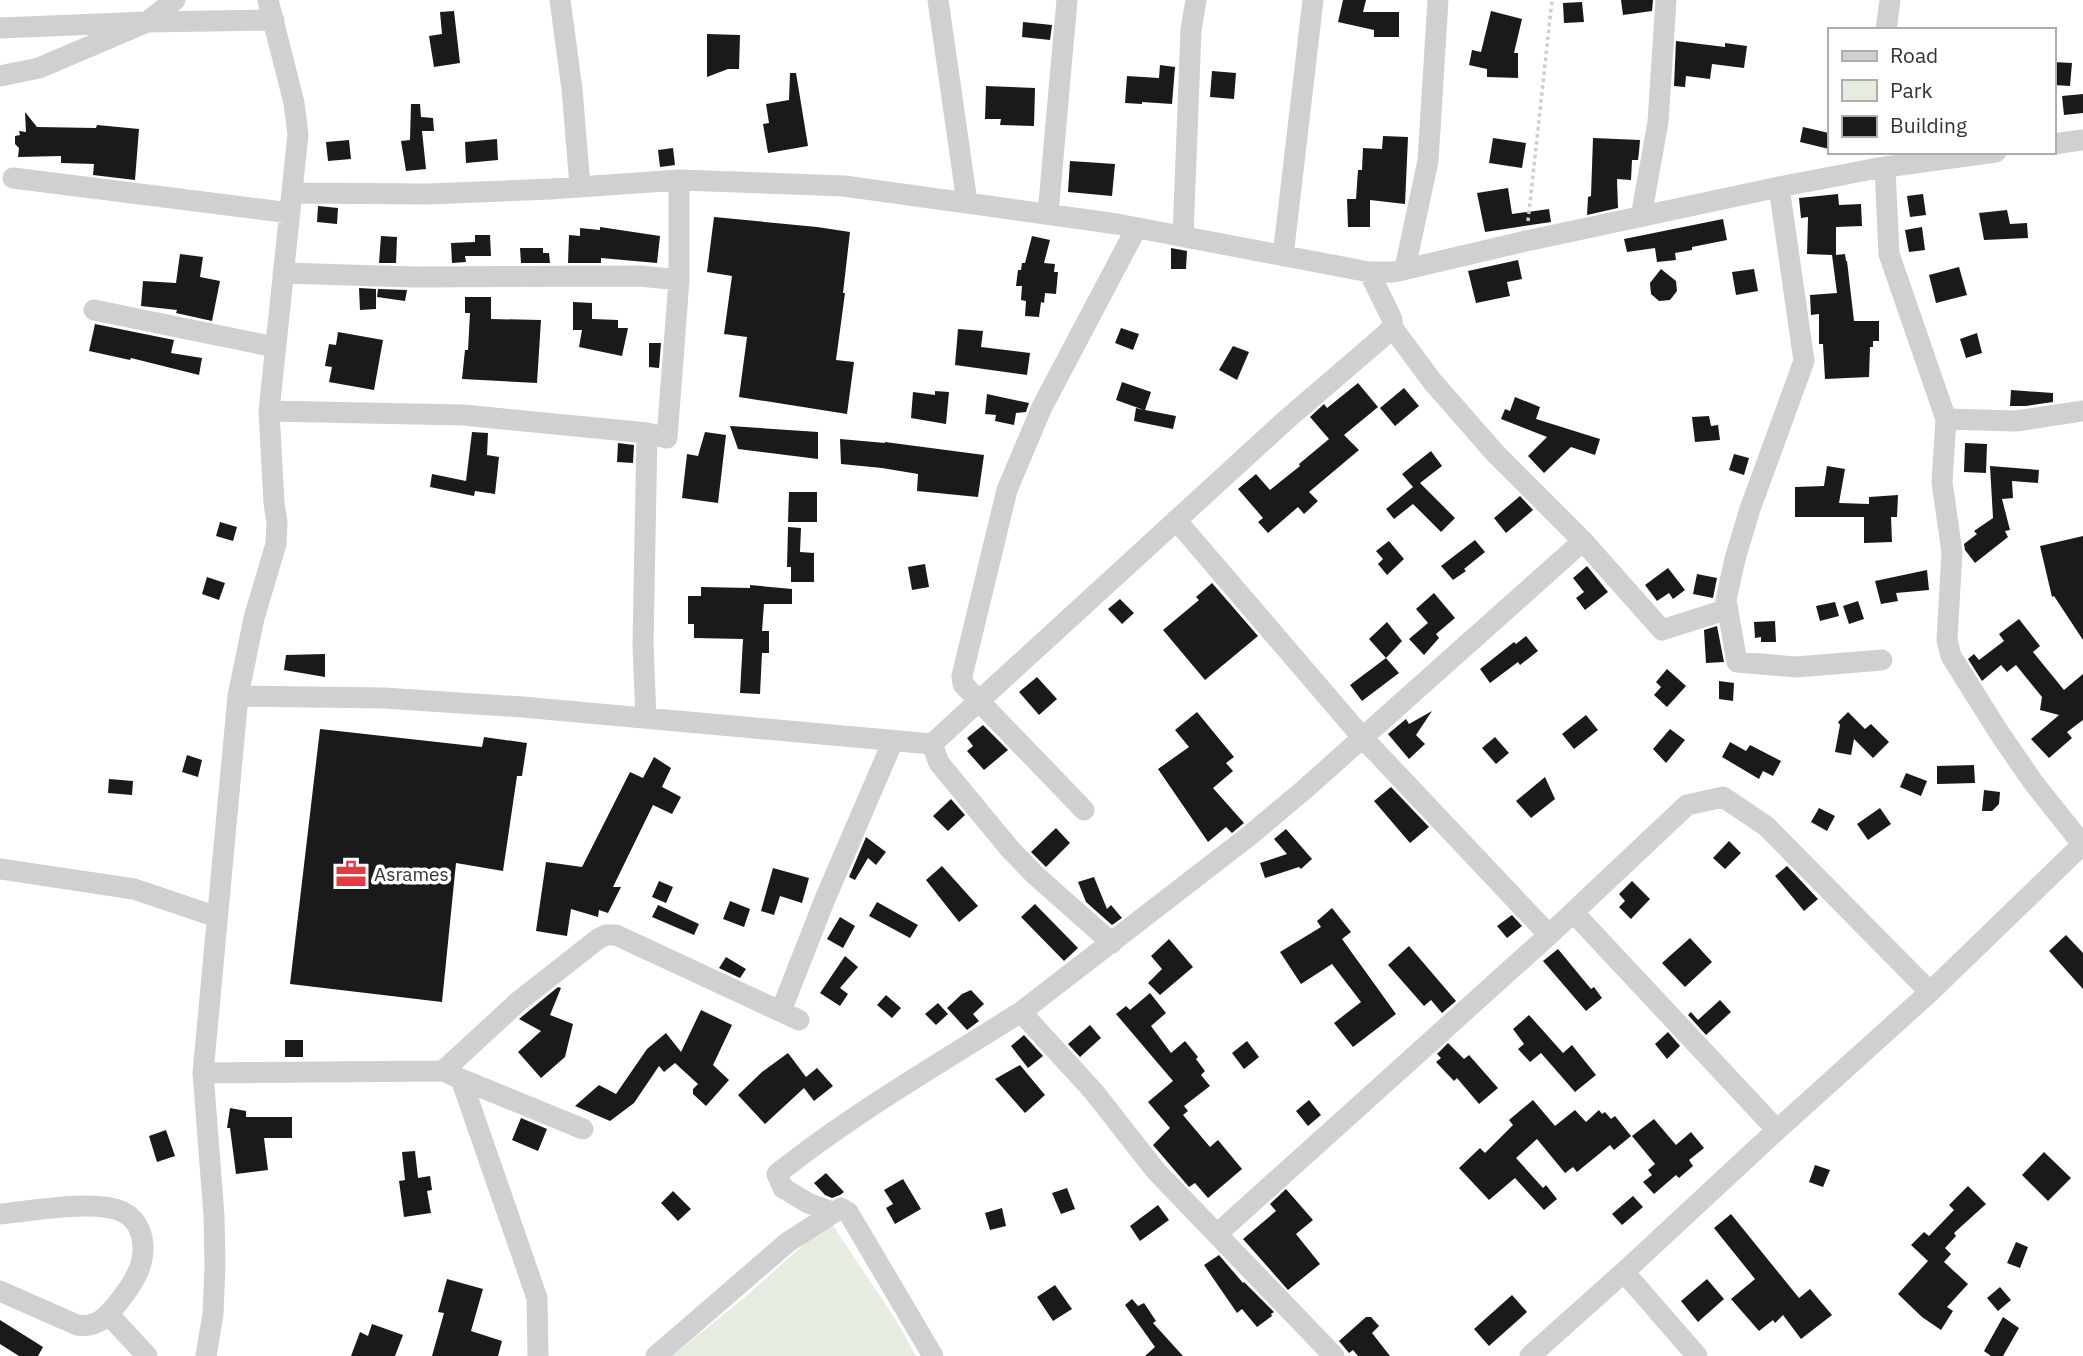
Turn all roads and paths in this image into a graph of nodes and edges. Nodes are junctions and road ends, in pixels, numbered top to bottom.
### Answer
1 (175, 0) edge
2 (559, 0) edge
3 (938, 0) edge
4 (1067, 0) edge
5 (1196, 0) edge
6 (1313, 0) edge
7 (1438, 0) edge
8 (1552, 0) edge
9 (1666, 0) edge
10 (1890, 0) edge
11 (271, 10) edge
12 (147, 22) junction
13 (0, 28) edge
14 (1886, 28) edge
15 (0, 76) edge
16 (2083, 140) edge
17 (2055, 144) edge
18 (1975, 154) edge
19 (1880, 163) edge
20 (13, 178) dead end
21 (678, 180) junction
22 (580, 186) junction
23 (1779, 187) junction
24 (967, 202) junction
25 (292, 203) junction
26 (1048, 214) junction
27 (1641, 217) junction
28 (1136, 229) junction
29 (1183, 236) junction
30 (1526, 241) junction
31 (1283, 256) junction
32 (1405, 268) junction
33 (1369, 272) junction
34 (283, 273) junction
35 (679, 280) junction
36 (93, 310) dead end
37 (1392, 327) junction
38 (275, 347) junction
39 (269, 411) junction
40 (2083, 411) edge
41 (1946, 419) junction
42 (647, 433) junction
43 (1176, 520) junction
44 (1583, 541) junction
45 (1728, 608) junction
46 (1882, 660) dead end
47 (238, 696) junction
48 (978, 701) junction
49 (646, 718) junction
50 (1362, 737) junction
51 (893, 741) junction
52 (932, 744) junction
53 (1084, 810) dead end
54 (2083, 845) edge
55 (0, 869) edge
56 (1573, 912) junction
57 (217, 917) junction
58 (1549, 935) junction
59 (1111, 943) junction
60 (1930, 992) junction
61 (1021, 1012) junction
62 (203, 1073) junction
63 (452, 1075) junction
64 (583, 1129) dead end
65 (1777, 1130) junction
66 (832, 1212) junction
67 (0, 1214) edge
68 (1217, 1234) junction
69 (1624, 1272) junction
70 (0, 1291) edge
71 (108, 1314) junction
72 (147, 1356) edge
73 (206, 1356) edge
74 (538, 1356) edge
75 (656, 1356) edge
76 (933, 1356) edge
77 (1334, 1356) edge
78 (1530, 1356) edge
79 (1697, 1356) edge

1 - 12 street
2 - 22 street
3 - 24 street
4 - 26 street
5 - 29 street
6 - 31 street
7 - 32 street
8 - 30 path
9 - 27 street
10 - 14 street
11 - 12 street
11 - 25 street
12 - 13 street
12 - 15 street
16 - 17 street
18 - 19 street
19 - 23 street
19 - 41 street
20 - 25 street
21 - 22 street
21 - 24 street
21 - 35 street
22 - 25 street
23 - 27 street
23 - 45 street
24 - 26 street
25 - 34 street
26 - 28 street
27 - 30 street
28 - 29 street
28 - 48 street
29 - 31 street
30 - 32 street
31 - 33 street
32 - 33 street
33 - 37 street
34 - 35 street
34 - 38 street
35 - 42 street
36 - 38 street
37 - 43 street
37 - 44 street
38 - 39 street
39 - 42 street
39 - 47 street
40 - 41 street
41 - 54 street
42 - 49 street
43 - 48 street
43 - 50 street
44 - 45 street
44 - 50 street
45 - 46 street
47 - 49 street
47 - 57 street
48 - 52 street
48 - 53 street
49 - 51 street
50 - 58 street
50 - 59 street
51 - 52 street
51 - 63 street
52 - 59 street
54 - 60 street
55 - 57 street
56 - 58 street
56 - 60 street
56 - 65 street
57 - 62 street
58 - 68 street
59 - 61 street
60 - 65 street
61 - 66 street
61 - 68 street
62 - 63 street
62 - 73 street
63 - 64 street
63 - 74 street
65 - 69 street
66 - 75 street
66 - 76 street
67 - 71 street
68 - 77 street
69 - 78 street
69 - 79 street
70 - 71 street
71 - 72 street

